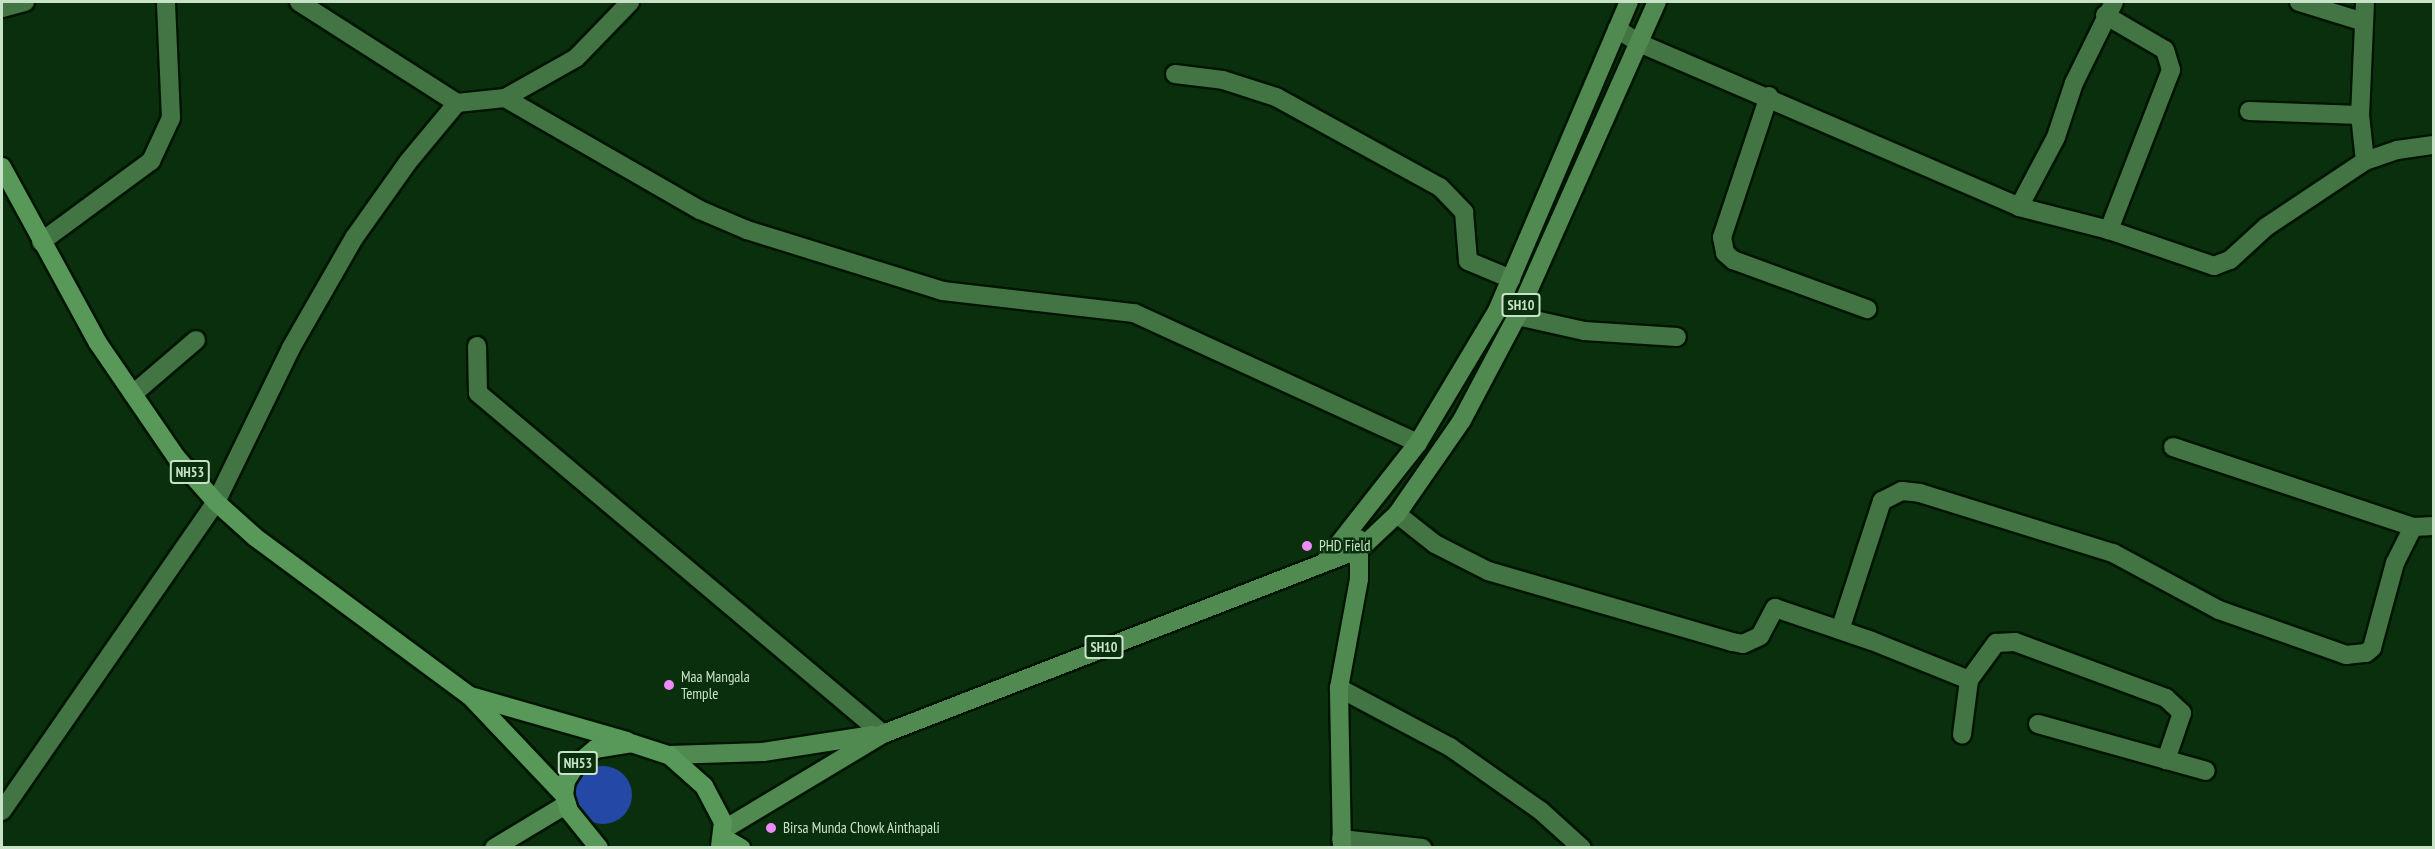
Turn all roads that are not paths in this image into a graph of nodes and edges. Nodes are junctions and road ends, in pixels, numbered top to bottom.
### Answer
1 (25, 2) edge
2 (166, 2) edge
3 (299, 2) edge
4 (630, 2) edge
5 (1629, 2) edge
6 (1657, 2) edge
7 (2299, 2) edge
8 (2365, 2) edge
9 (2, 8) edge
10 (2109, 8) edge
11 (2364, 22) junction
12 (1617, 29) junction
13 (1639, 43) junction
14 (1175, 74) dead end
15 (1769, 96) junction
16 (505, 98) junction
17 (457, 103) junction
18 (2249, 111) dead end
19 (2360, 115) junction
20 (2433, 145) edge
21 (2365, 161) junction
22 (2, 167) edge
23 (2019, 207) junction
24 (2109, 230) junction
25 (41, 242) junction
26 (1511, 279) junction
27 (1867, 309) dead end
28 (1517, 316) junction
29 (1677, 337) dead end
30 (196, 340) dead end
31 (477, 346) dead end
32 (133, 394) junction
33 (1418, 443) junction
34 (2173, 447) dead end
35 (216, 502) junction
36 (1396, 514) junction
37 (1359, 520) junction
38 (2433, 526) edge
39 (2413, 527) junction
40 (1360, 549) junction
41 (1325, 562) junction
42 (1840, 630) junction
43 (1969, 680) junction
44 (1339, 688) junction
45 (470, 696) junction
46 (2038, 724) dead end
47 (883, 734) junction
48 (1962, 735) dead end
49 (631, 743) junction
50 (669, 755) junction
51 (2166, 760) junction
52 (2206, 771) dead end
53 (566, 800) junction
54 (2, 811) edge
55 (722, 839) edge
56 (1341, 843) edge
57 (494, 848) edge
58 (599, 848) edge
59 (741, 848) edge
60 (1423, 848) edge
61 (1582, 848) edge

1 - 9 street
2 - 25 street
3 - 17 street
4 - 16 street
5 - 12 main road, SH10
6 - 13 main road, SH10
7 - 11 street
8 - 11 street
10 - 23 street
10 - 24 street
11 - 19 street
12 - 13 street
12 - 26 main road, SH10
13 - 15 street
13 - 28 main road, SH10
14 - 26 street
15 - 23 street
15 - 27 street
16 - 17 street
16 - 33 street
17 - 35 street
18 - 19 street
19 - 21 street
20 - 21 street
21 - 24 street
22 - 25 highway, NH53
23 - 24 street
25 - 32 highway, NH53
26 - 33 main road, SH10
28 - 29 street
28 - 36 main road, SH10
30 - 32 street
31 - 47 street
32 - 35 highway, NH53
33 - 37 main road, SH10
34 - 39 street
35 - 45 highway, NH53
35 - 54 street
36 - 40 main road, SH10
36 - 42 street
37 - 40 main road
37 - 41 main road, SH10
38 - 39 street
39 - 42 street
40 - 41 main road, SH10
40 - 44 main road
41 - 47 main road, SH10
42 - 43 street
43 - 48 street
43 - 51 street
44 - 56 main road
44 - 61 street
45 - 49 highway, NH53
45 - 53 highway, NH53
46 - 51 street
47 - 50 main road, SH10
47 - 55 main road, SH10
49 - 50 highway, NH53
49 - 53 highway, NH53
50 - 55 highway, NH53
51 - 52 street
53 - 57 main road
53 - 58 highway, NH53
55 - 59 highway
56 - 60 street

